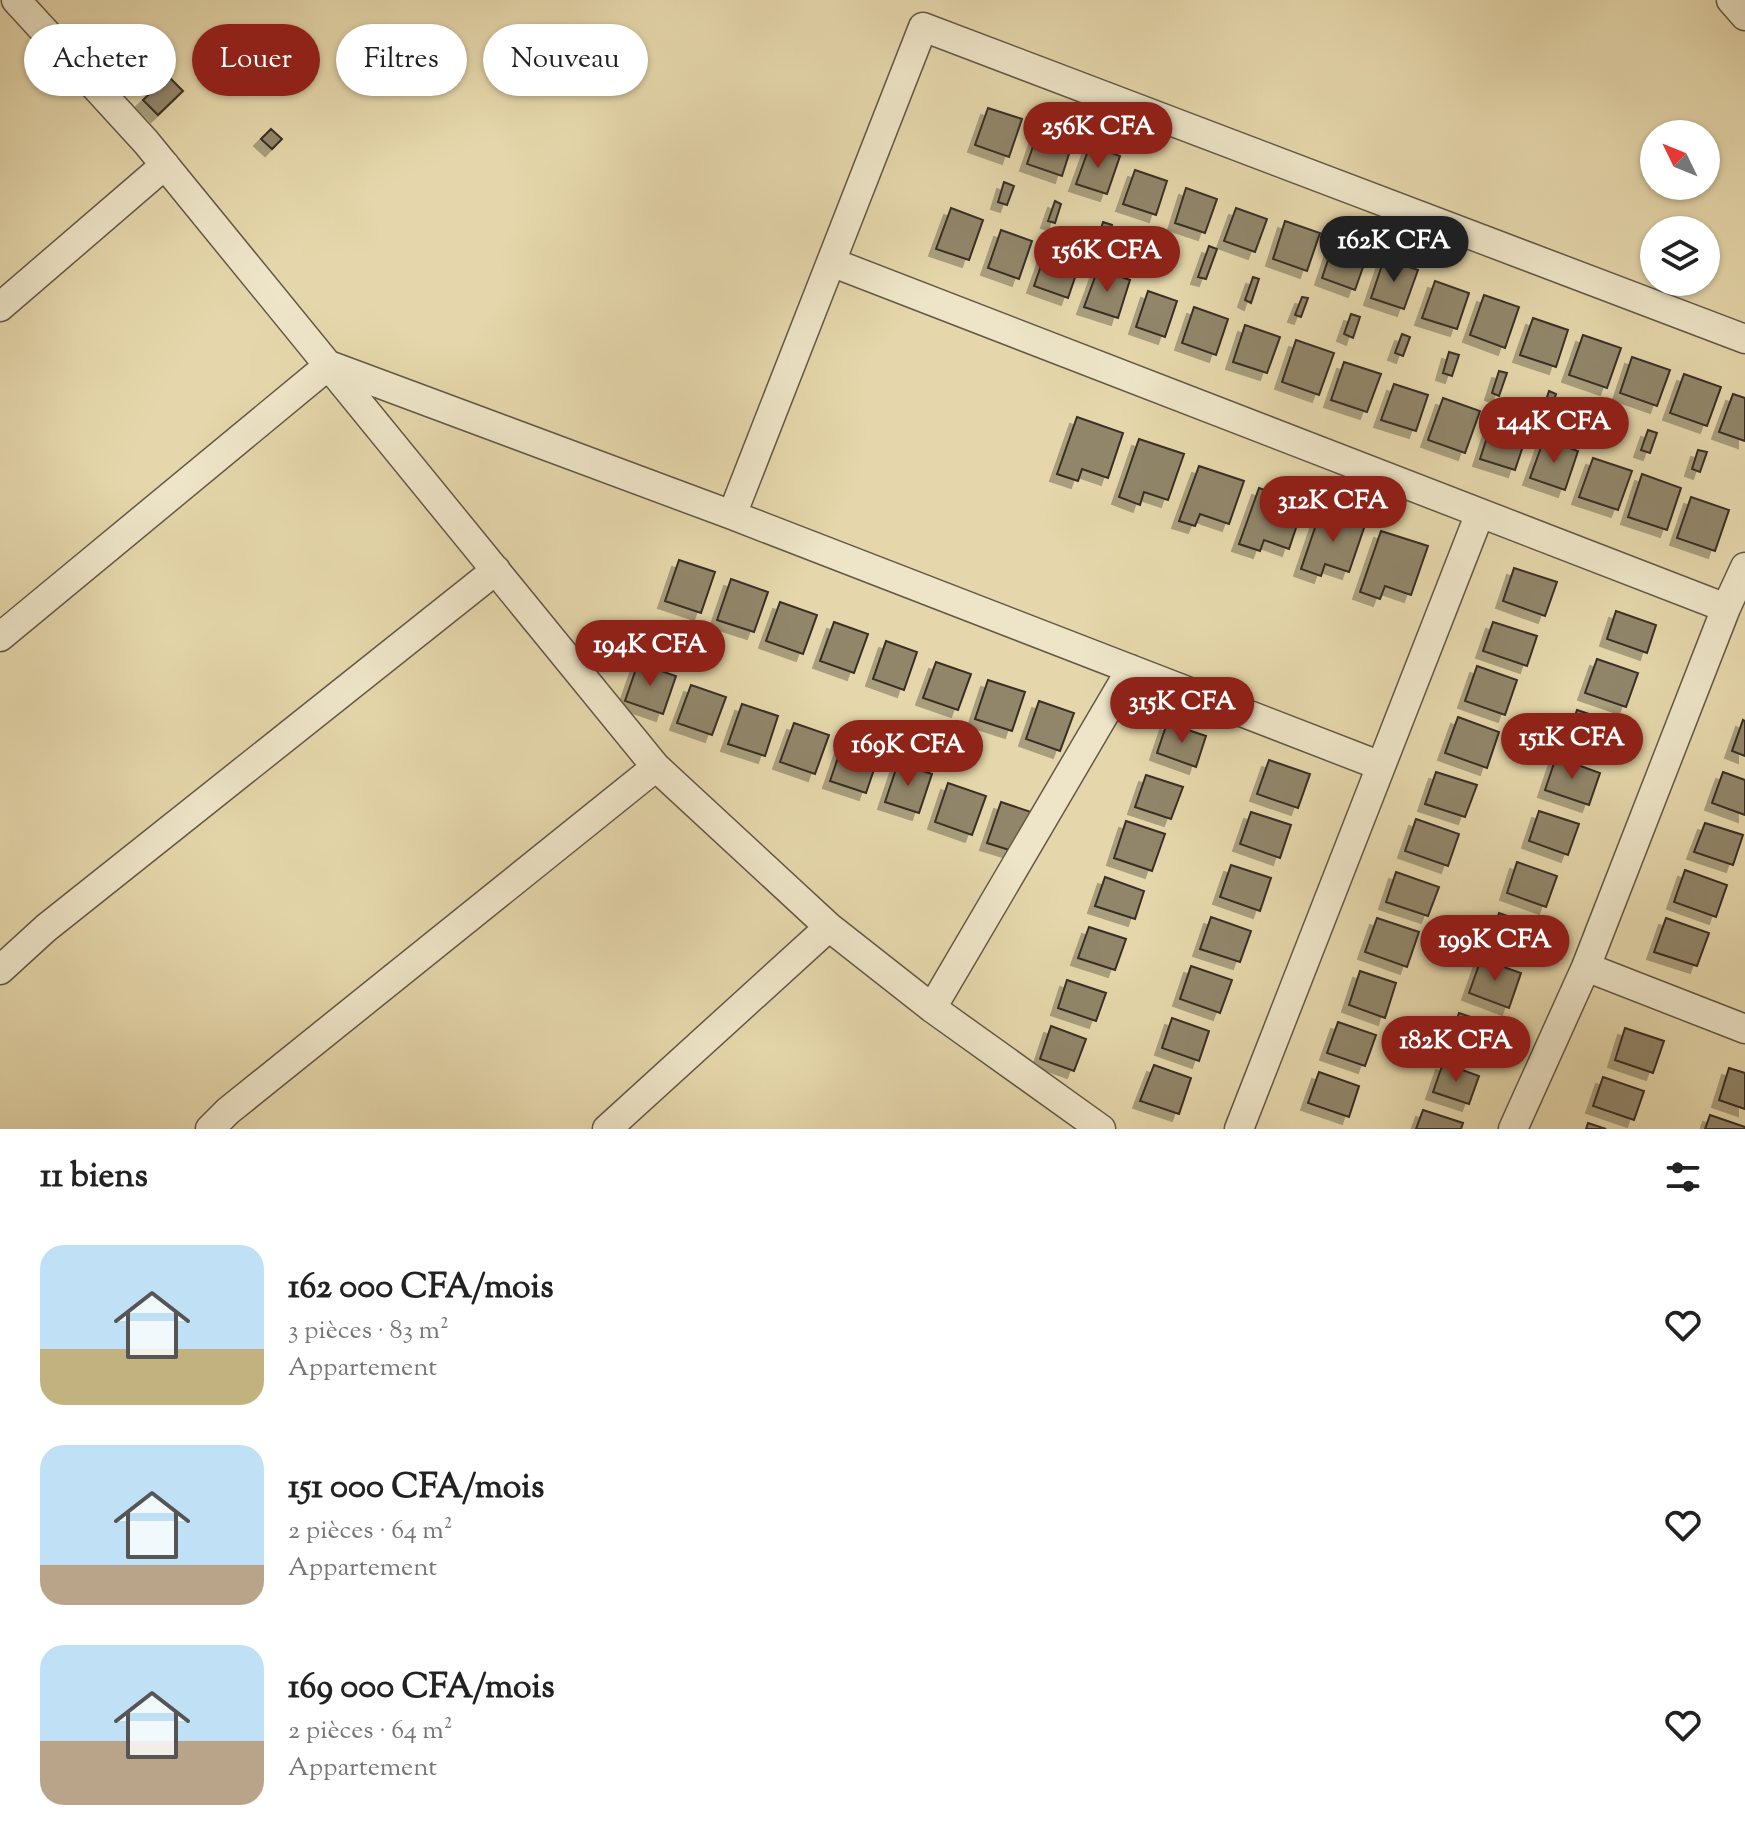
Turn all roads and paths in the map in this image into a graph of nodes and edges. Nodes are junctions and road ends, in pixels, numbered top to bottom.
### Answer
1 (16, 0) edge
2 (1731, 0) edge
3 (1745, 16) edge
4 (165, 165) junction
5 (831, 262) junction
6 (0, 307) edge
7 (1745, 339) edge
8 (329, 365) junction
9 (1480, 513) junction
10 (732, 515) junction
11 (1745, 567) edge
12 (496, 570) junction
13 (1726, 608) junction
14 (0, 637) edge
15 (1131, 669) junction
16 (1381, 766) junction
17 (656, 767) junction
18 (829, 927) junction
19 (1586, 967) junction
20 (0, 970) edge
21 (932, 1008) junction
22 (1745, 1029) edge
23 (210, 1129) edge
24 (607, 1129) edge
25 (1101, 1129) edge
26 (1239, 1129) edge
27 (1513, 1129) edge

1 - 4 street
2 - 3 street
4 - 6 street
4 - 8 street
5 - 7 street
5 - 9 street
5 - 10 street
8 - 10 street
8 - 12 street
8 - 14 street
9 - 13 street
9 - 16 street
10 - 15 street
11 - 13 street
12 - 17 street
12 - 20 street
13 - 19 street
15 - 16 street
15 - 21 street
16 - 26 street
17 - 18 street
17 - 23 street
18 - 21 street
18 - 24 street
19 - 22 street
19 - 27 street
21 - 25 street

